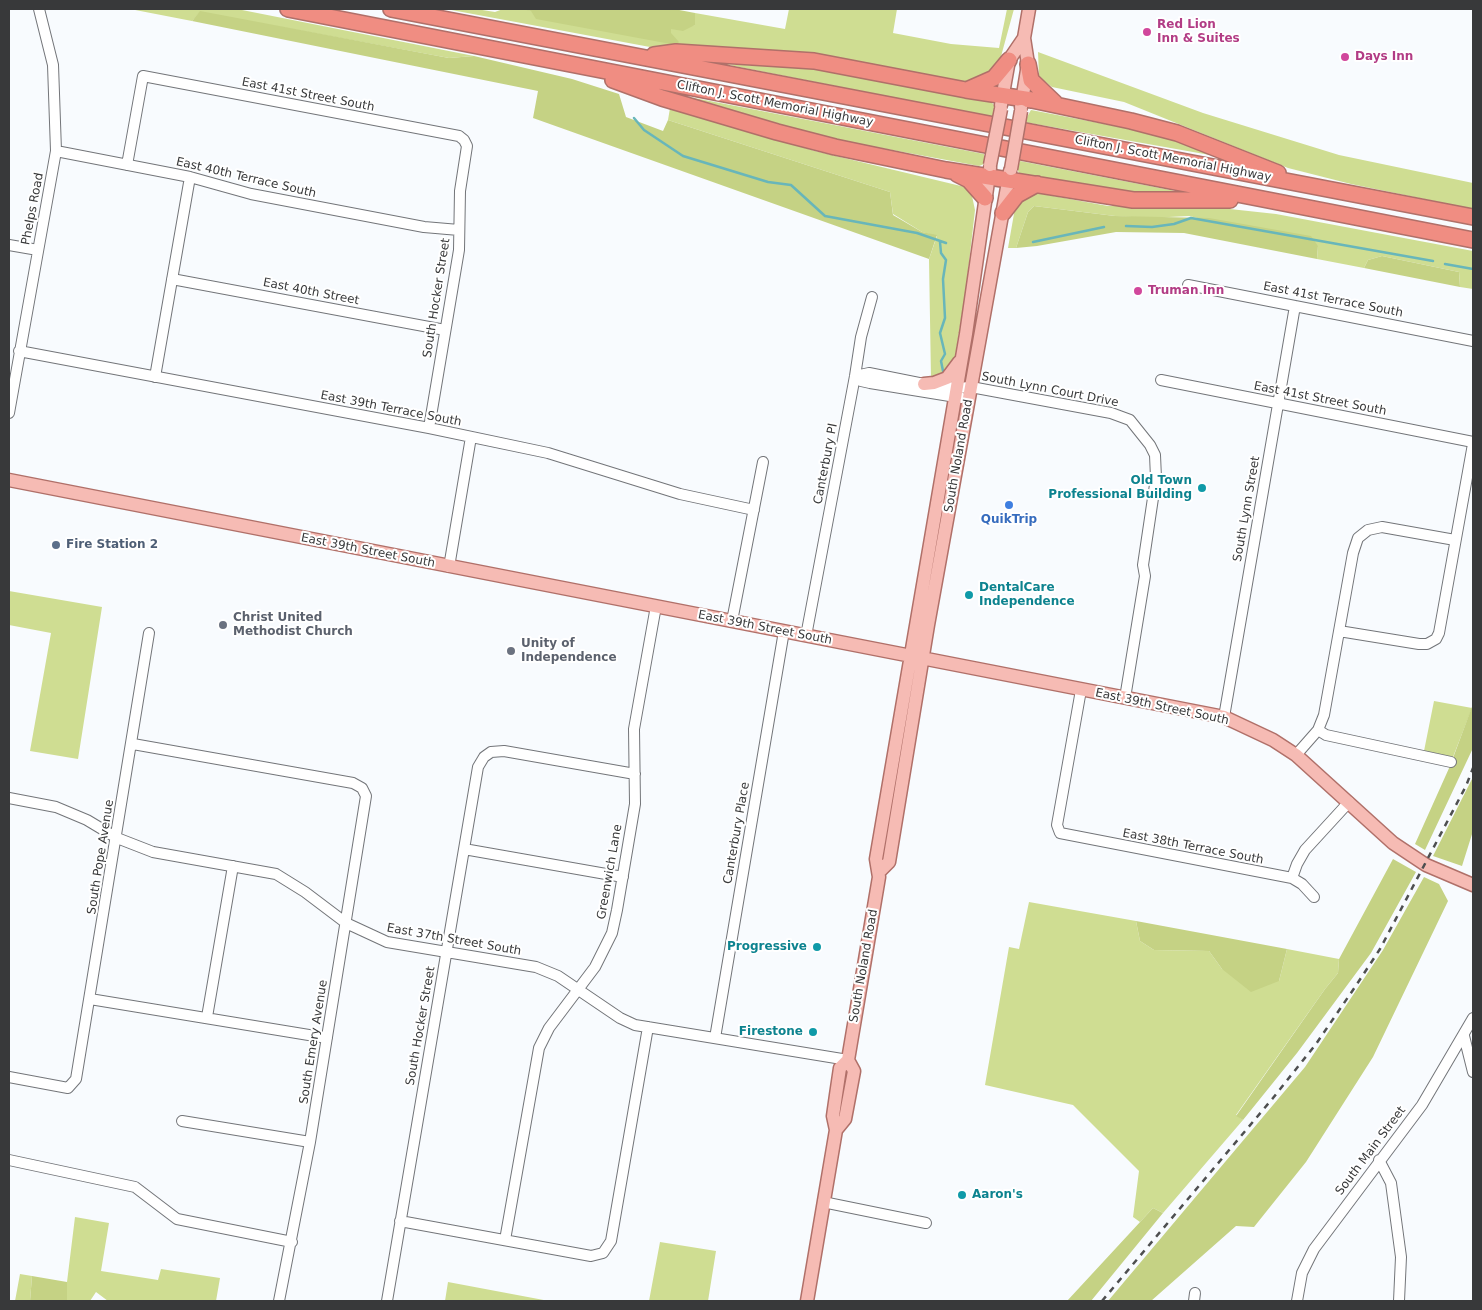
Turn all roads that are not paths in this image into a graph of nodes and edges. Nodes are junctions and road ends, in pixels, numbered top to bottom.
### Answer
1 (39, 9) edge
2 (288, 9) edge
3 (391, 9) edge
4 (1029, 9) edge
5 (1024, 38) junction
6 (640, 57) junction
7 (1009, 60) junction
8 (567, 63) junction
9 (1028, 64) junction
10 (966, 90) junction
11 (1001, 102) junction
12 (1056, 104) junction
13 (1022, 105) junction
14 (466, 142) joint
15 (56, 151) junction
16 (127, 165) junction
17 (946, 170) junction
18 (989, 170) junction
19 (1010, 174) junction
20 (190, 177) junction
21 (1037, 184) junction
22 (1307, 185) junction
23 (985, 198) junction
24 (1262, 199) junction
25 (1003, 213) junction
26 (1473, 217) edge
27 (459, 230) junction
28 (1473, 240) edge
29 (9, 245) edge
30 (38, 250) junction
31 (172, 279) junction
32 (1188, 285) dead end
33 (872, 297) dead end
34 (1295, 306) junction
35 (445, 330) junction
36 (1473, 341) edge
37 (19, 351) junction
38 (962, 358) junction
39 (855, 376) junction
40 (155, 377) junction
41 (1161, 380) dead end
42 (924, 384) junction
43 (972, 387) junction
44 (956, 393) junction
45 (969, 400) junction
46 (1278, 403) junction
47 (9, 413) edge
48 (429, 428) junction
49 (471, 436) junction
50 (1473, 443) edge
51 (763, 462) dead end
52 (9, 480) edge
53 (754, 510) junction
54 (1455, 540) junction
55 (449, 567) junction
56 (656, 606) junction
57 (732, 621) junction
58 (784, 631) junction
59 (1339, 631) junction
60 (149, 633) dead end
61 (806, 636) junction
62 (917, 657) junction
63 (1081, 690) junction
64 (1125, 698) junction
65 (1224, 717) junction
66 (1318, 730) junction
67 (132, 744) junction
68 (1296, 755) junction
69 (1451, 762) dead end
70 (635, 774) junction
71 (9, 798) edge
72 (1349, 802) junction
73 (117, 838) junction
74 (464, 849) junction
75 (233, 866) junction
76 (623, 876) junction
77 (1292, 878) junction
78 (1473, 885) edge
79 (1314, 897) dead end
80 (346, 924) junction
81 (446, 952) junction
82 (577, 989) junction
83 (90, 999) junction
84 (207, 1017) junction
85 (1473, 1018) edge
86 (648, 1027) junction
87 (1464, 1036) junction
88 (327, 1038) junction
89 (715, 1038) junction
90 (848, 1060) junction
91 (1473, 1072) edge
92 (9, 1077) edge
93 (182, 1121) dead end
94 (310, 1142) junction
95 (9, 1160) edge
96 (1379, 1160) junction
97 (824, 1202) junction
98 (400, 1221) junction
99 (926, 1223) dead end
100 (505, 1240) junction
101 (292, 1242) junction
102 (279, 1301) edge
103 (388, 1301) edge
104 (807, 1301) edge
105 (1296, 1301) edge
106 (1399, 1301) edge

1 - 15 street, Phelps Road
2 - 8 highway, Clifton J. Scott Memorial Highway
3 - 6 highway, Clifton J. Scott Memorial Highway
4 - 5 main road, South Noland Road
5 - 7 main road, South Noland Road
5 - 9 main road, South Noland Road
6 - 10 highway
6 - 22 highway, Clifton J. Scott Memorial Highway
7 - 10 highway
7 - 11 main road, South Noland Road
8 - 17 highway
8 - 24 highway, Clifton J. Scott Memorial Highway
9 - 12 highway
9 - 13 main road, South Noland Road
10 - 11 highway
11 - 13 highway
11 - 18 main road, South Noland Road, bridge
12 - 13 highway
12 - 22 highway
13 - 19 main road, South Noland Road, bridge
14 - 16 street, East 41st Street South
14 - 27 street, South Hocker Street
15 - 16 street, East 40th Terrace South
15 - 30 street, Phelps Road
16 - 20 street, East 40th Terrace South
17 - 18 highway
17 - 23 highway
18 - 19 highway
18 - 23 main road, South Noland Road
19 - 21 highway
19 - 25 main road, South Noland Road
20 - 27 street, East 40th Terrace South
20 - 31 street
21 - 24 highway
21 - 25 highway
22 - 26 highway
23 - 38 main road, South Noland Road
24 - 28 highway
25 - 43 main road, South Noland Road
27 - 35 street, South Hocker Street
29 - 30 street
30 - 37 street, Phelps Road
31 - 35 street, East 40th Street
31 - 40 street
32 - 34 street, East 41st Terrace South
33 - 39 street, Canterbury Pl
34 - 36 street, East 41st Terrace South
34 - 46 street, South Lynn Street
35 - 48 street, South Hocker Street
37 - 40 street, East 39th Terrace South
37 - 47 street, Phelps Road
38 - 42 main road
38 - 44 main road, South Noland Road
39 - 42 street, South Lynn Court Drive
39 - 44 street, South Lynn Court Drive
39 - 61 street, Canterbury Pl
40 - 48 street, East 39th Terrace South
41 - 46 street, East 41st Street South
42 - 44 street, South Lynn Court Drive
43 - 44 street, South Lynn Court Drive
43 - 45 main road, South Noland Road
43 - 64 street, South Lynn Court Drive
44 - 45 street, South Lynn Court Drive
44 - 62 main road, South Noland Road
45 - 62 main road, South Noland Road
46 - 50 street, East 41st Street South
46 - 65 street, South Lynn Street
48 - 49 street, East 39th Terrace South
49 - 53 street, East 39th Terrace South
49 - 55 street
50 - 54 street
51 - 53 street
52 - 55 main road, East 39th Street South
53 - 57 street
54 - 59 street
54 - 59 street
55 - 56 main road, East 39th Street South
56 - 57 main road, East 39th Street South
56 - 70 street, Greenwich Lane
57 - 58 main road, East 39th Street South
58 - 61 main road, East 39th Street South
58 - 89 street, Canterbury Place
59 - 66 street
60 - 67 street, South Pope Avenue
61 - 62 main road, East 39th Street South
62 - 63 main road, East 39th Street South
62 - 90 main road, South Noland Road
63 - 64 main road, East 39th Street South
63 - 77 street, East 38th Terrace South
64 - 65 main road, East 39th Street South
65 - 68 main road, East 39th Street South
66 - 68 street
66 - 69 street
67 - 73 street, South Pope Avenue
67 - 80 street, South Emery Avenue
68 - 72 main road, East 39th Street South
70 - 74 street, South Hocker Street
70 - 76 street, Greenwich Lane
71 - 73 street, East 37th Street South
72 - 77 street
72 - 78 main road, East 39th Street South
73 - 75 street, East 37th Street South
73 - 83 street, South Pope Avenue
74 - 76 street
74 - 81 street, South Hocker Street
75 - 80 street, East 37th Street South
75 - 84 street
76 - 82 street, Greenwich Lane
77 - 79 street, East 38th Terrace South
80 - 81 street, East 37th Street South
80 - 88 street, South Emery Avenue
81 - 82 street, East 37th Street South
81 - 98 street, South Hocker Street
82 - 86 street, East 37th Street South
82 - 100 street, Greenwich Lane
83 - 84 street
83 - 92 street, South Pope Avenue
84 - 88 street
85 - 87 street, South Main Street
86 - 89 street, East 37th Street South
86 - 100 street
87 - 91 street
87 - 96 street, South Main Street
88 - 94 street, South Emery Avenue
89 - 90 street, East 37th Street South
90 - 97 main road, South Noland Road
93 - 94 street
94 - 101 street, South Emery Avenue
95 - 101 street
96 - 105 street, South Main Street
96 - 106 street
97 - 99 street
97 - 104 main road, South Noland Road
98 - 100 street
98 - 103 street, South Hocker Street
101 - 102 street, South Emery Avenue

